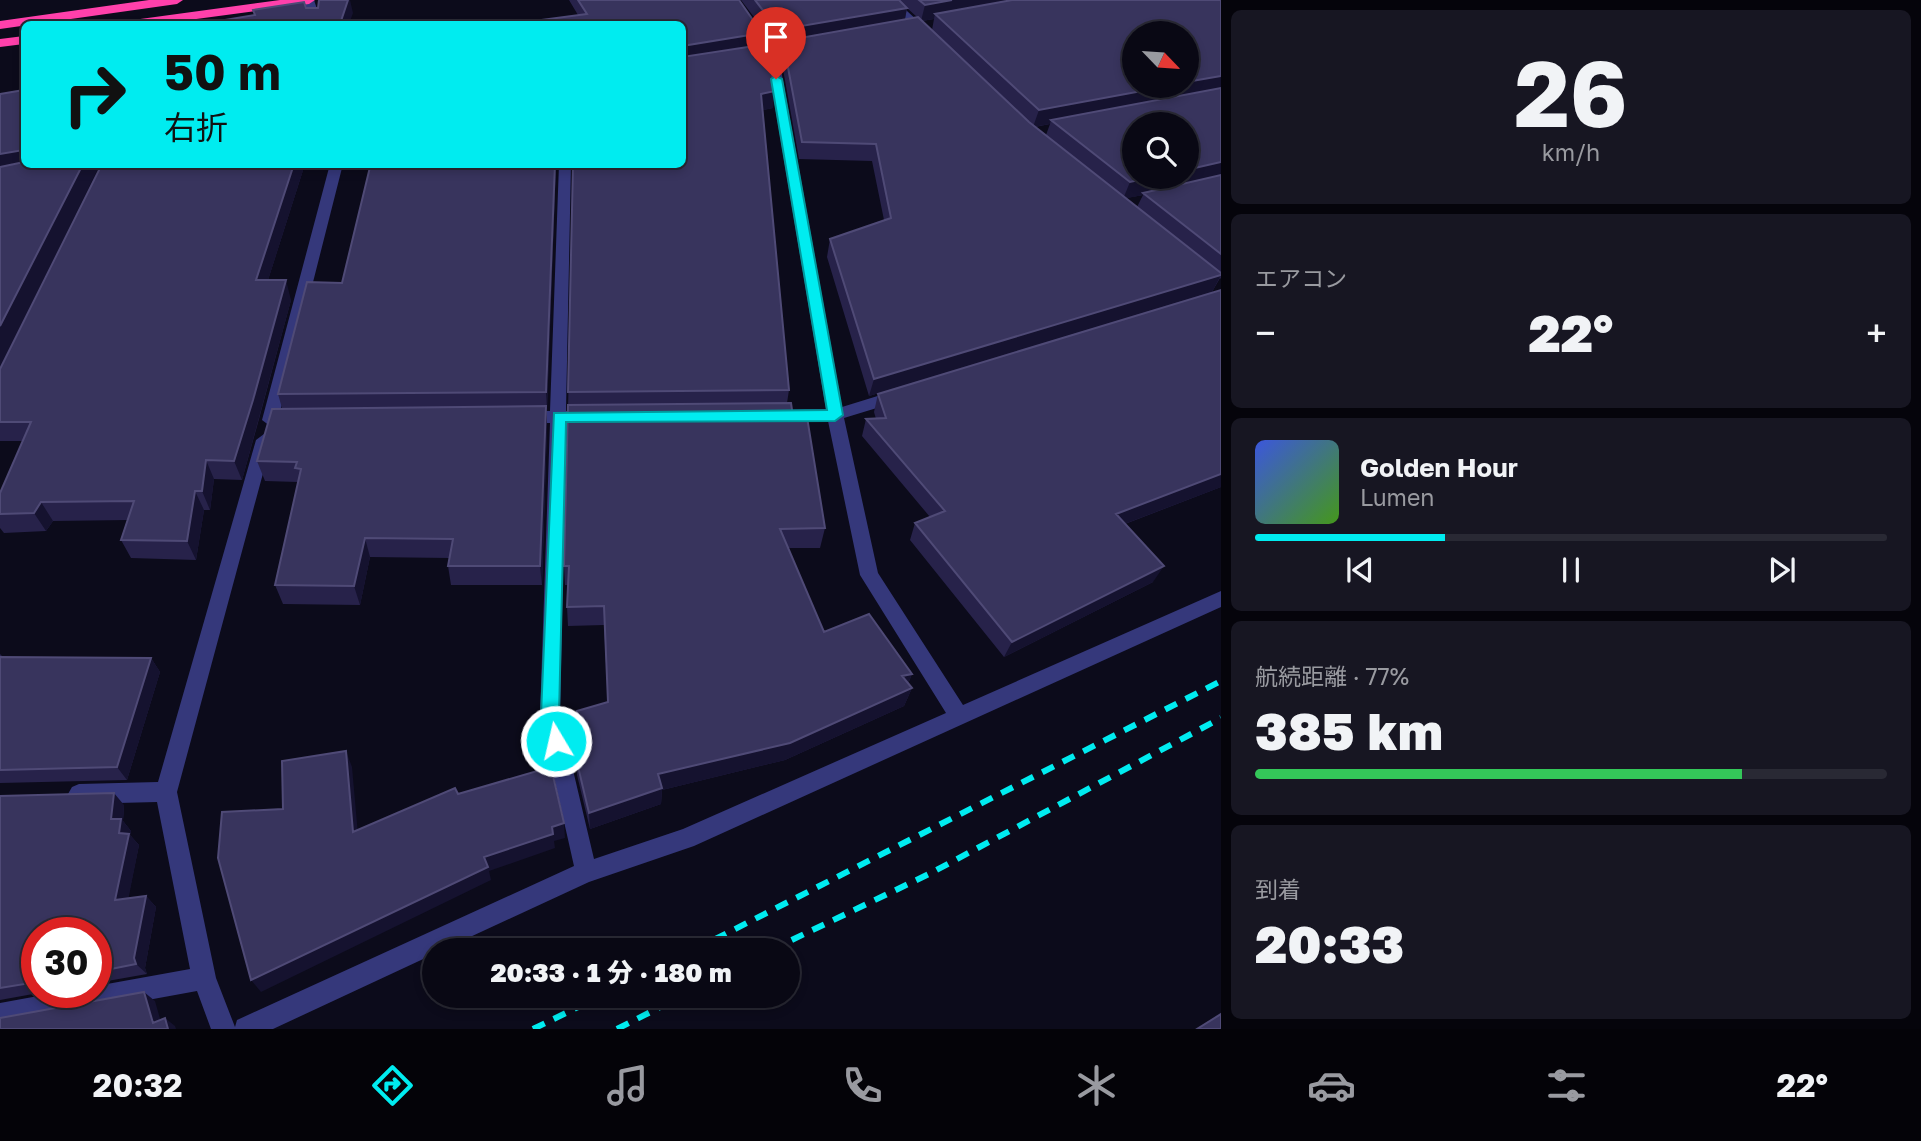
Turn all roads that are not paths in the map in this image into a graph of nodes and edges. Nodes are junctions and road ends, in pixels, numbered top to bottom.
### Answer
1 (177, 0) edge
2 (309, 0) edge
3 (732, 0) edge
4 (889, 0) edge
5 (28, 21) edge
6 (155, 21) edge
7 (316, 21) edge
8 (21, 22) edge
9 (0, 25) edge
10 (21, 40) edge
11 (0, 43) edge
12 (939, 47) edge
13 (336, 168) edge
14 (565, 168) edge
15 (915, 391) edge
16 (835, 415) junction
17 (752, 416) edge
18 (559, 417) junction
19 (614, 417) edge
20 (504, 418) edge
21 (1221, 599) edge
22 (960, 716) junction
23 (166, 792) junction
24 (55, 795) edge
25 (586, 872) junction
26 (204, 978) junction
27 (0, 1015) edge
28 (223, 1029) edge
29 (246, 1029) edge

1 - 5 highway
2 - 6 highway
2 - 7 street
3 - 16 street
4 - 12 street
8 - 9 highway
10 - 11 highway
13 - 23 street
14 - 18 street
15 - 16 street
16 - 17 street
16 - 22 street
18 - 19 street
18 - 20 street
18 - 25 street
21 - 22 street
22 - 25 street
23 - 24 street
23 - 26 street
25 - 29 street
26 - 27 street
26 - 28 street

